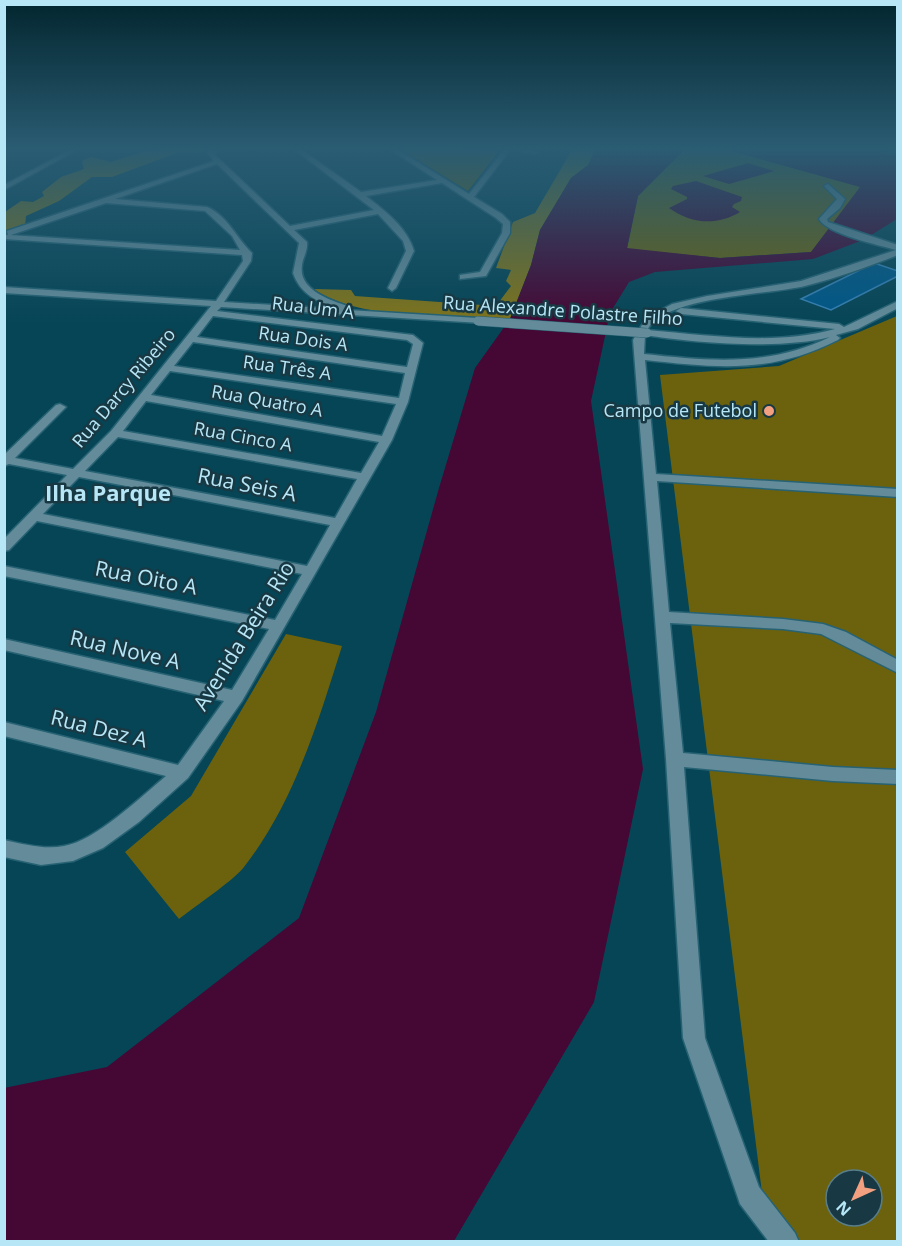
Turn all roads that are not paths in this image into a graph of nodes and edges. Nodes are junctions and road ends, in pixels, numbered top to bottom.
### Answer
1 (86, 208) edge
2 (186, 208) edge
3 (268, 208) edge
4 (377, 208) edge
5 (486, 208) edge
6 (835, 208) edge
7 (381, 211) junction
8 (290, 228) junction
9 (4, 236) edge
10 (897, 250) edge
11 (248, 253) junction
12 (463, 277) dead end
13 (392, 288) dead end
14 (4, 290) edge
15 (219, 303) junction
16 (897, 304) edge
17 (669, 309) junction
18 (211, 313) junction
19 (366, 314) junction
20 (849, 328) junction
21 (410, 337) joint
22 (190, 339) junction
23 (639, 356) junction
24 (166, 368) junction
25 (412, 371) junction
26 (142, 397) junction
27 (403, 402) junction
28 (60, 407) dead end
29 (115, 433) junction
30 (386, 440) junction
31 (5, 460) edge
32 (77, 471) junction
33 (365, 477) junction
34 (652, 477) junction
35 (897, 493) edge
36 (32, 516) junction
37 (339, 523) junction
38 (4, 547) edge
39 (4, 571) edge
40 (311, 571) junction
41 (663, 617) junction
42 (279, 626) junction
43 (4, 644) edge
44 (897, 667) edge
45 (236, 697) junction
46 (4, 729) edge
47 (675, 759) junction
48 (182, 773) junction
49 (897, 777) edge
50 (4, 848) edge
51 (786, 1242) edge

1 - 9 street
2 - 11 street
3 - 8 street
4 - 7 street
5 - 12 street
6 - 10 street
7 - 8 street
7 - 13 street
8 - 19 street
9 - 11 street
10 - 17 street
11 - 15 street, Rua Darcy Ribeiro
14 - 15 street, Rua Alexandre Polastre Filho
15 - 18 street, Rua Darcy Ribeiro
15 - 19 street, Rua Alexandre Polastre Filho
16 - 20 street, Rua Alexandre Polastre Filho
17 - 20 street
17 - 23 street
18 - 21 street, Rua Um A
18 - 22 street, Rua Darcy Ribeiro
19 - 20 street, Rua Alexandre Polastre Filho, bridge
20 - 23 street
21 - 25 street, Avenida Beira Rio
22 - 24 street, Rua Darcy Ribeiro
22 - 25 street, Rua Dois A
23 - 34 street
24 - 26 street, Rua Darcy Ribeiro
24 - 27 street, Rua Três A
25 - 27 street, Avenida Beira Rio
26 - 29 street, Rua Darcy Ribeiro
26 - 30 street, Rua Quatro A
27 - 30 street, Avenida Beira Rio
28 - 31 street
29 - 32 street, Rua Darcy Ribeiro
29 - 33 street, Rua Cinco A
30 - 33 street, Avenida Beira Rio
31 - 32 street, Rua Seis A
32 - 36 street, Rua Darcy Ribeiro
32 - 37 street, Rua Seis A
33 - 37 street, Avenida Beira Rio
34 - 35 street
34 - 41 street
36 - 38 street, Rua Darcy Ribeiro
36 - 40 street
37 - 40 street, Avenida Beira Rio
39 - 42 street, Rua Oito A
40 - 42 street, Avenida Beira Rio
41 - 44 street
41 - 47 street
42 - 45 street, Avenida Beira Rio
43 - 45 street, Rua Nove A
45 - 48 street, Avenida Beira Rio
46 - 48 street, Rua Dez A
47 - 49 street
47 - 51 street
48 - 50 street, Avenida Beira Rio

